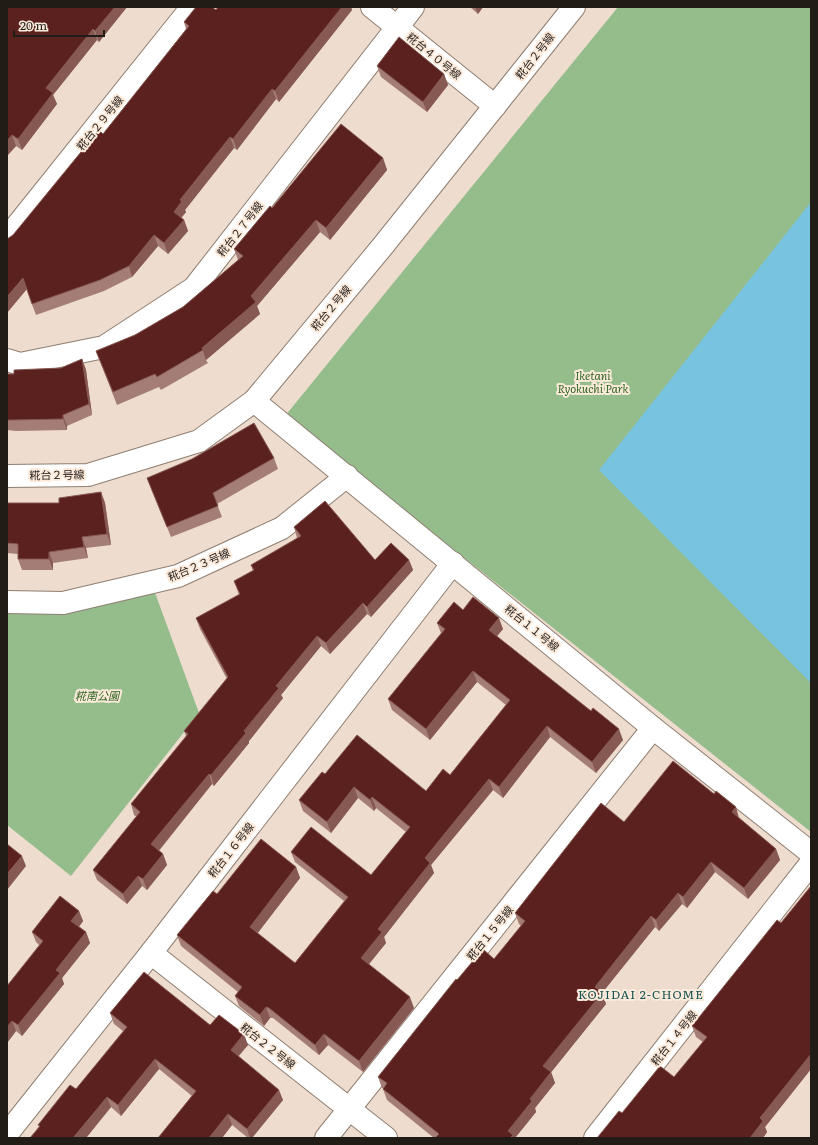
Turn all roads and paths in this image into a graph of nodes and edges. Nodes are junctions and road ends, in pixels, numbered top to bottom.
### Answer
1 (192, 7) edge
2 (372, 7) edge
3 (412, 7) edge
4 (574, 7) edge
5 (397, 27) junction
6 (495, 106) junction
7 (7, 238) edge
8 (7, 360) edge
9 (254, 401) junction
10 (7, 476) edge
11 (347, 476) junction
12 (453, 564) junction
13 (7, 602) edge
14 (653, 728) junction
15 (811, 853) edge
16 (811, 863) edge
17 (151, 953) junction
18 (349, 1109) junction
19 (7, 1134) edge
20 (326, 1138) edge
21 (386, 1138) edge
22 (595, 1138) edge

1 - 7 street, 糀台２９号線
2 - 5 street, 糀台４０号線
3 - 5 street, 糀台２７号線
4 - 6 street, 糀台２号線
5 - 6 street, 糀台４０号線
5 - 8 street, 糀台２７号線
6 - 9 street, 糀台２号線
9 - 10 street, 糀台２号線
9 - 11 street, 糀台１１号線
11 - 12 street, 糀台１１号線
11 - 13 street, 糀台２３号線
12 - 14 street, 糀台１１号線
12 - 17 street, 糀台１６号線
14 - 15 street, 糀台１１号線
14 - 18 street, 糀台１５号線
16 - 22 street, 糀台１４号線
17 - 18 street, 糀台２２号線
17 - 19 street, 糀台１６号線
18 - 20 street, 糀台１５号線
18 - 21 street, 糀台２２号線

